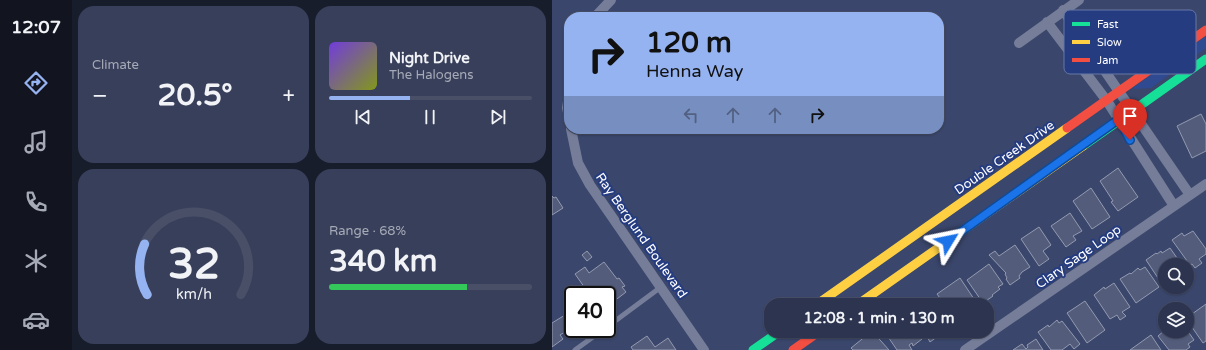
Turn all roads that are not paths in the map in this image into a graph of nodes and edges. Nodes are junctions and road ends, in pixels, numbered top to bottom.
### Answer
1 (611, 0) edge
2 (1079, 0) edge
3 (1063, 10) joint
4 (600, 12) edge
5 (1047, 22) junction
6 (1206, 30) edge
7 (1196, 37) edge
8 (1064, 43) edge
9 (1019, 44) dead end
10 (1206, 59) edge
11 (1196, 66) edge
12 (1087, 74) edge
13 (1107, 74) edge
14 (1143, 74) edge
15 (1184, 74) edge
16 (1119, 91) junction
17 (1107, 101) junction
18 (1132, 110) junction
19 (1119, 119) junction
20 (572, 134) edge
21 (1206, 184) edge
22 (1190, 195) junction
23 (1174, 206) junction
24 (661, 287) junction
25 (826, 298) edge
26 (867, 298) edge
27 (616, 320) edge
28 (592, 338) edge
29 (770, 338) edge
30 (810, 338) edge
31 (575, 350) edge
32 (704, 350) edge
33 (753, 350) edge
34 (793, 350) edge
35 (965, 350) edge

1 - 4 street
2 - 3 street
3 - 5 street
5 - 8 street
5 - 9 street
6 - 7 street, Double Creek Drive
10 - 11 street
12 - 17 street
13 - 16 street
14 - 16 street, Double Creek Drive
15 - 18 street
16 - 17 street, Double Creek Drive
16 - 18 street
17 - 19 street
17 - 25 street, Double Creek Drive
18 - 19 street
18 - 22 street
19 - 23 street
19 - 26 street
20 - 24 street, Ray Berglund Boulevard
21 - 22 street, Clary Sage Loop
22 - 23 street, Clary Sage Loop
23 - 35 street, Clary Sage Loop
24 - 27 lane
24 - 32 street, Ray Berglund Boulevard
28 - 31 lane
29 - 33 street
30 - 34 street

